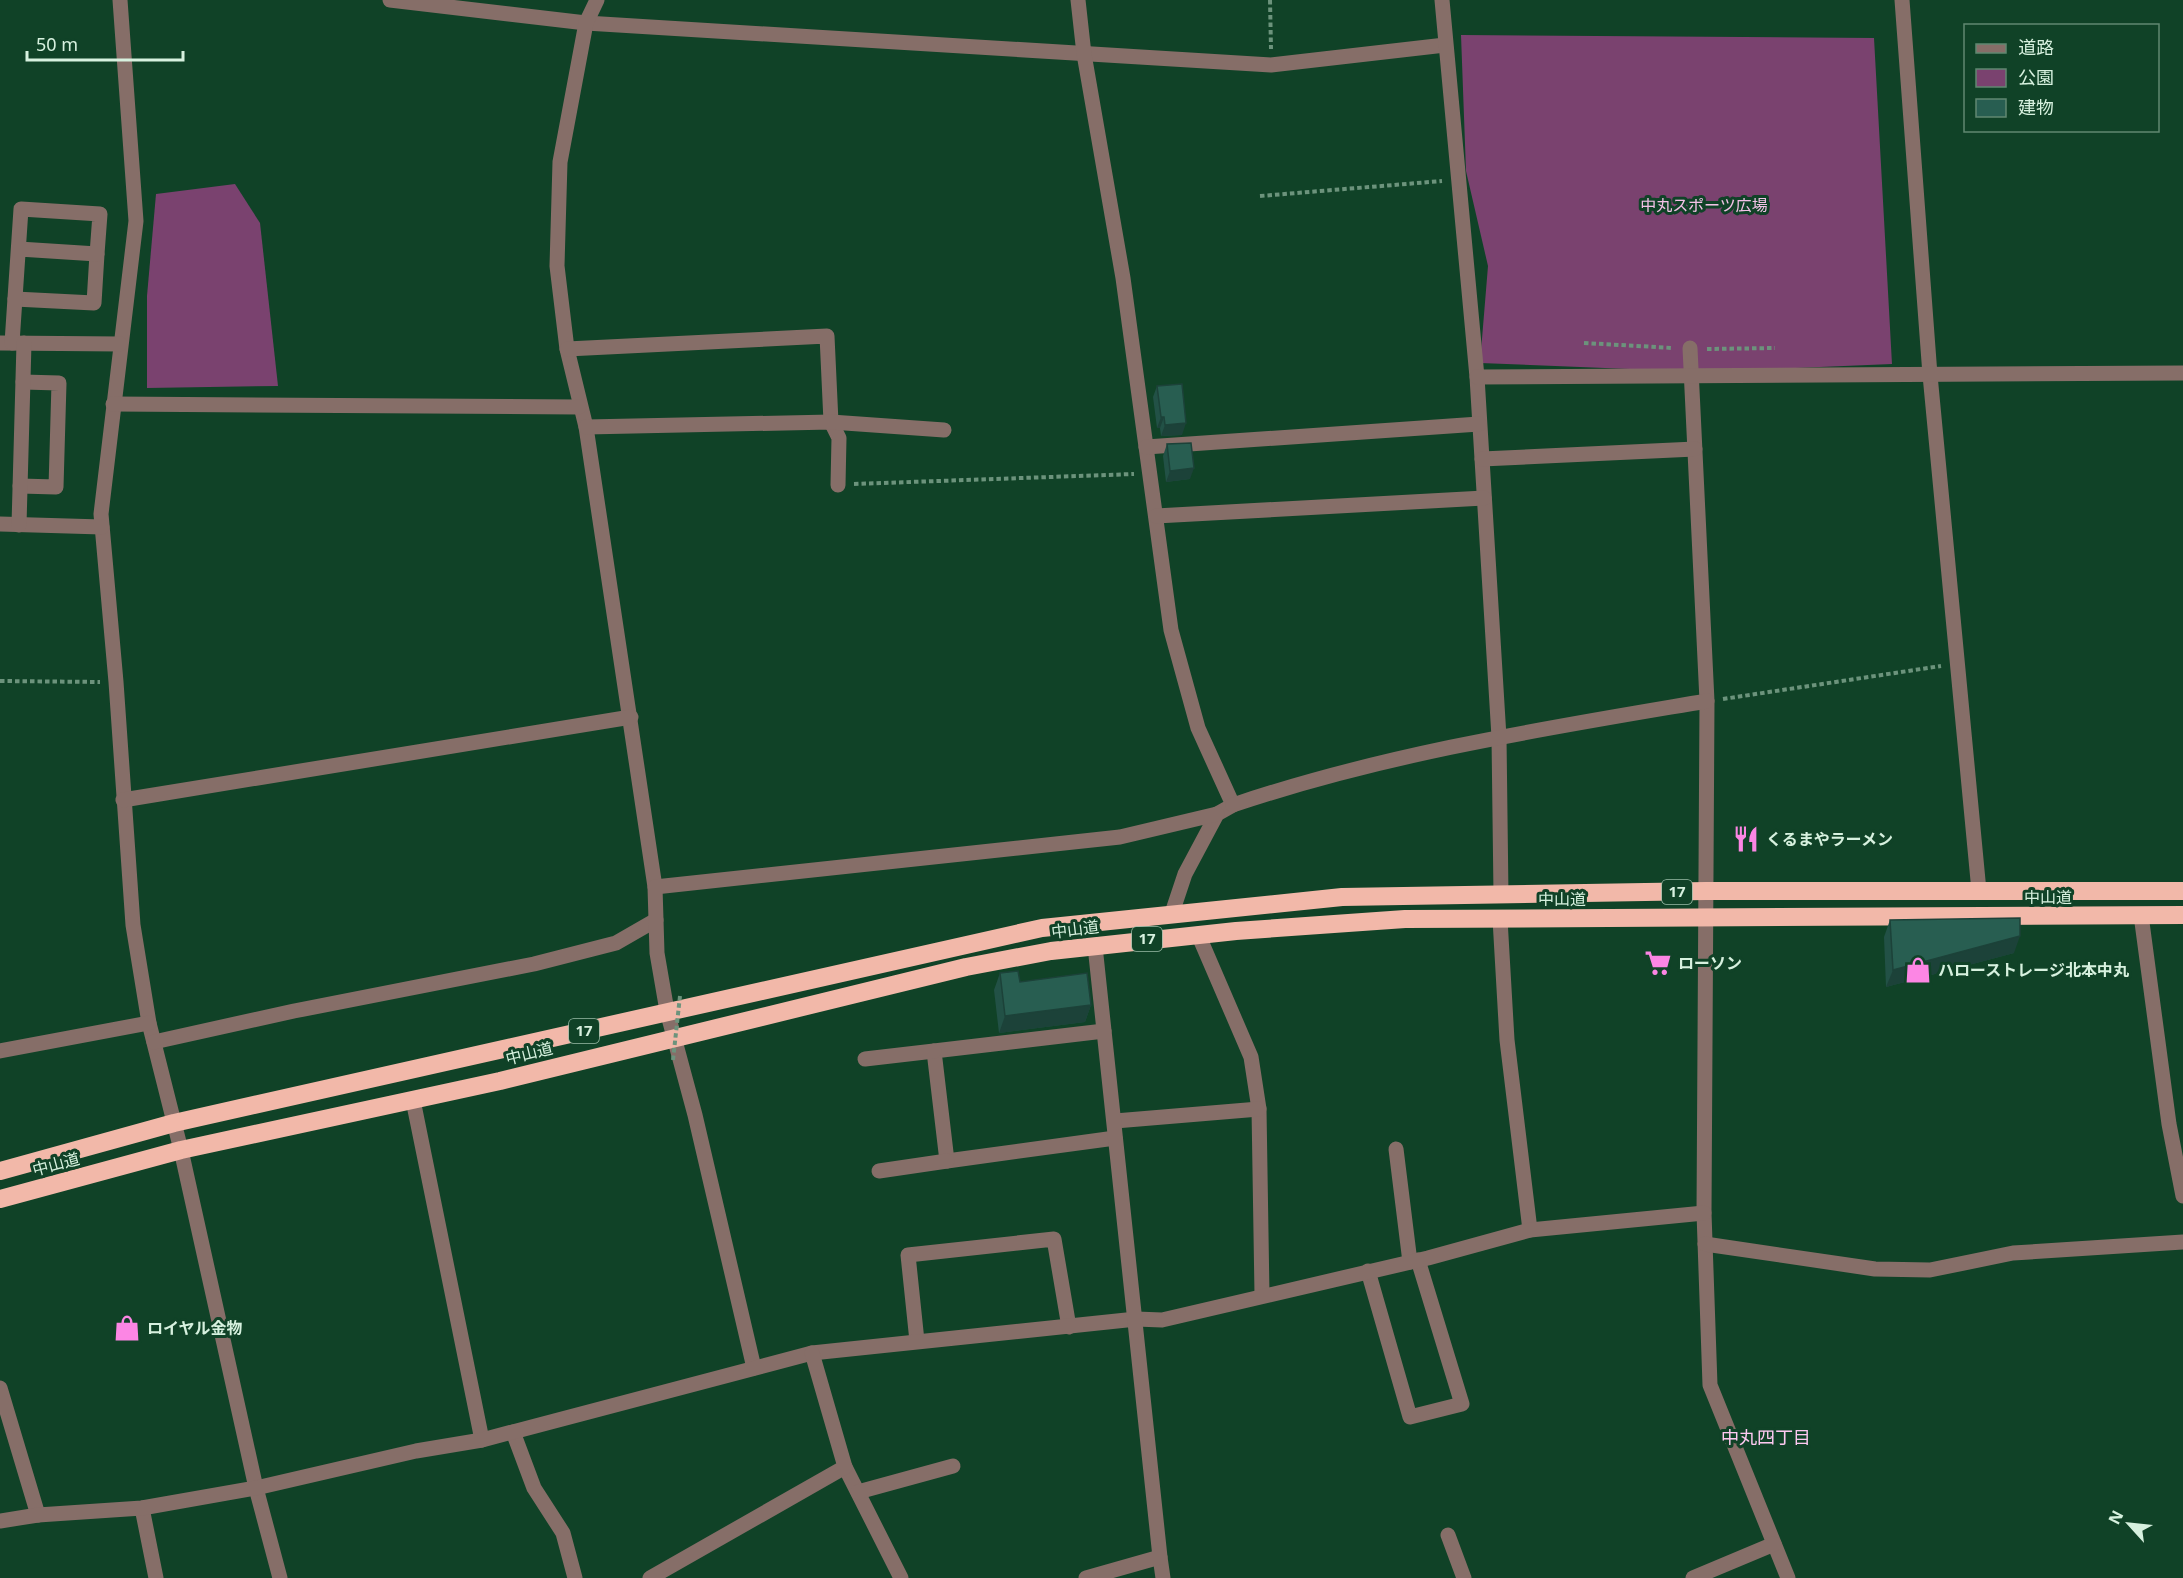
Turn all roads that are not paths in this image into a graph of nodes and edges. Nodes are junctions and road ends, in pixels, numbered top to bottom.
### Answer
1 (120, 0) edge
2 (390, 0) edge
3 (597, 0) edge
4 (1078, 0) edge
5 (1442, 0) edge
6 (1902, 0) edge
7 (586, 22) junction
8 (1445, 45) junction
9 (1084, 54) junction
10 (19, 249) junction
11 (97, 254) junction
12 (15, 299) junction
13 (12, 343) edge
14 (120, 344) junction
15 (1690, 348) dead end
16 (567, 349) junction
17 (2183, 373) edge
18 (1930, 375) junction
19 (1476, 376) junction
20 (1693, 376) junction
21 (23, 382) junction
22 (112, 404) junction
23 (579, 406) junction
24 (831, 422) junction
25 (1479, 423) junction
26 (586, 427) junction
27 (944, 430) dead end
28 (1146, 447) junction
29 (1695, 449) junction
30 (1482, 459) junction
31 (838, 485) road end
32 (20, 486) junction
33 (1484, 498) junction
34 (1156, 516) junction
35 (0, 524) edge
36 (19, 525) junction
37 (102, 527) junction
38 (1707, 701) junction
39 (631, 717) junction
40 (1499, 737) junction
41 (123, 800) junction
42 (1233, 805) junction
43 (1217, 814) junction
44 (655, 887) junction
45 (1706, 891) junction
46 (1979, 891) junction
47 (2183, 891) edge
48 (1501, 895) junction
49 (1172, 913) junction
50 (2141, 915) junction
51 (2183, 915) edge
52 (1706, 918) junction
53 (1500, 919) junction
54 (656, 920) junction
55 (1198, 934) junction
56 (1095, 946) junction
57 (667, 1011) junction
58 (149, 1023) junction
59 (1104, 1031) junction
60 (672, 1037) junction
61 (154, 1042) junction
62 (0, 1051) edge
63 (934, 1051) junction
64 (865, 1059) dead end
65 (413, 1100) junction
66 (1259, 1109) junction
67 (1114, 1121) junction
68 (174, 1123) junction
69 (2176, 1124) edge
70 (1115, 1138) junction
71 (1396, 1149) dead end
72 (181, 1150) junction
73 (947, 1161) junction
74 (0, 1171) edge
75 (879, 1171) dead end
76 (2183, 1196) edge
77 (0, 1199) edge
78 (1704, 1213) junction
79 (1530, 1230) junction
80 (2183, 1242) edge
81 (1705, 1244) junction
82 (1414, 1261) junction
83 (1368, 1271) junction
84 (1262, 1296) junction
85 (1136, 1319) junction
86 (1069, 1327) junction
87 (916, 1341) junction
88 (812, 1353) junction
89 (754, 1368) junction
90 (0, 1388) edge
91 (513, 1432) junction
92 (482, 1440) junction
93 (953, 1466) dead end
94 (845, 1467) junction
95 (256, 1488) junction
96 (858, 1492) junction
97 (142, 1508) junction
98 (38, 1515) junction
99 (0, 1521) edge
100 (1449, 1535) dead end
101 (1774, 1544) junction
102 (1160, 1557) junction
103 (156, 1578) edge
104 (280, 1578) edge
105 (575, 1578) edge
106 (650, 1578) edge
107 (901, 1578) edge
108 (1086, 1578) edge
109 (1163, 1578) edge
110 (1464, 1578) edge
111 (1693, 1578) edge
112 (1788, 1578) edge

1 - 14 street
2 - 7 street
3 - 7 street
4 - 9 street
5 - 8 street
6 - 18 street
7 - 9 street
7 - 16 street
8 - 9 street
8 - 19 street
9 - 28 street
10 - 11 street
10 - 11 street
10 - 12 street
11 - 12 street
12 - 13 street
13 - 14 street
13 - 21 street
14 - 22 street
15 - 20 street
16 - 23 street
16 - 24 street
17 - 18 street
18 - 20 street
18 - 46 street
19 - 20 street
19 - 25 street
20 - 29 street
21 - 32 street
21 - 32 street
22 - 23 street
22 - 37 street
23 - 26 street
24 - 26 street
24 - 27 street
24 - 31 street
25 - 28 street
25 - 30 street
26 - 39 street
28 - 34 street
29 - 30 street
29 - 38 street
30 - 33 street
32 - 36 street
33 - 34 street
33 - 40 street
34 - 42 street
35 - 36 street
36 - 37 street
37 - 41 street
38 - 40 street
38 - 45 street
39 - 41 street
39 - 44 street
40 - 42 street
40 - 48 street
41 - 58 street
42 - 43 street
43 - 44 street
43 - 49 street
44 - 54 street
45 - 46 highway, 中山道 / 17
45 - 48 highway, 中山道 / 17
45 - 52 street
46 - 47 highway, 中山道 / 17
48 - 49 highway, 中山道 / 17
49 - 57 highway, 中山道 / 17
50 - 51 highway, 中山道 / 17
50 - 52 highway, 中山道 / 17
50 - 69 street
52 - 53 highway, 中山道 / 17
52 - 78 street
53 - 55 highway, 中山道 / 17
53 - 79 street
54 - 57 street
54 - 61 street
55 - 56 highway, 中山道 / 17
55 - 66 street
56 - 59 street
56 - 60 highway, 中山道 / 17
57 - 60 street
57 - 68 highway, 中山道 / 17
58 - 61 street
58 - 62 street
59 - 63 street
59 - 67 street
60 - 65 highway, 中山道 / 17
60 - 89 street
61 - 68 street
63 - 64 street
63 - 73 street
65 - 72 highway, 中山道 / 17
65 - 92 street
66 - 67 street
66 - 84 street
67 - 70 street
68 - 72 street
68 - 74 highway, 中山道 / 17
69 - 76 street
70 - 73 street
70 - 85 street
71 - 82 street
72 - 77 highway, 中山道 / 17
72 - 95 street
73 - 75 street
78 - 79 street
78 - 81 street
79 - 82 street
80 - 81 street
81 - 101 street
82 - 83 street
82 - 83 street
83 - 84 street
84 - 85 street
85 - 86 street
85 - 102 street
86 - 87 street
86 - 87 street
87 - 88 street
88 - 89 street
88 - 94 street
89 - 91 street
90 - 98 street
91 - 92 street
91 - 105 street
92 - 95 street
93 - 96 street
94 - 96 street
94 - 106 street
95 - 97 street
95 - 104 street
96 - 107 street
97 - 98 street
97 - 103 street
98 - 99 street
100 - 110 street
101 - 111 street
101 - 112 street
102 - 108 street
102 - 109 street

